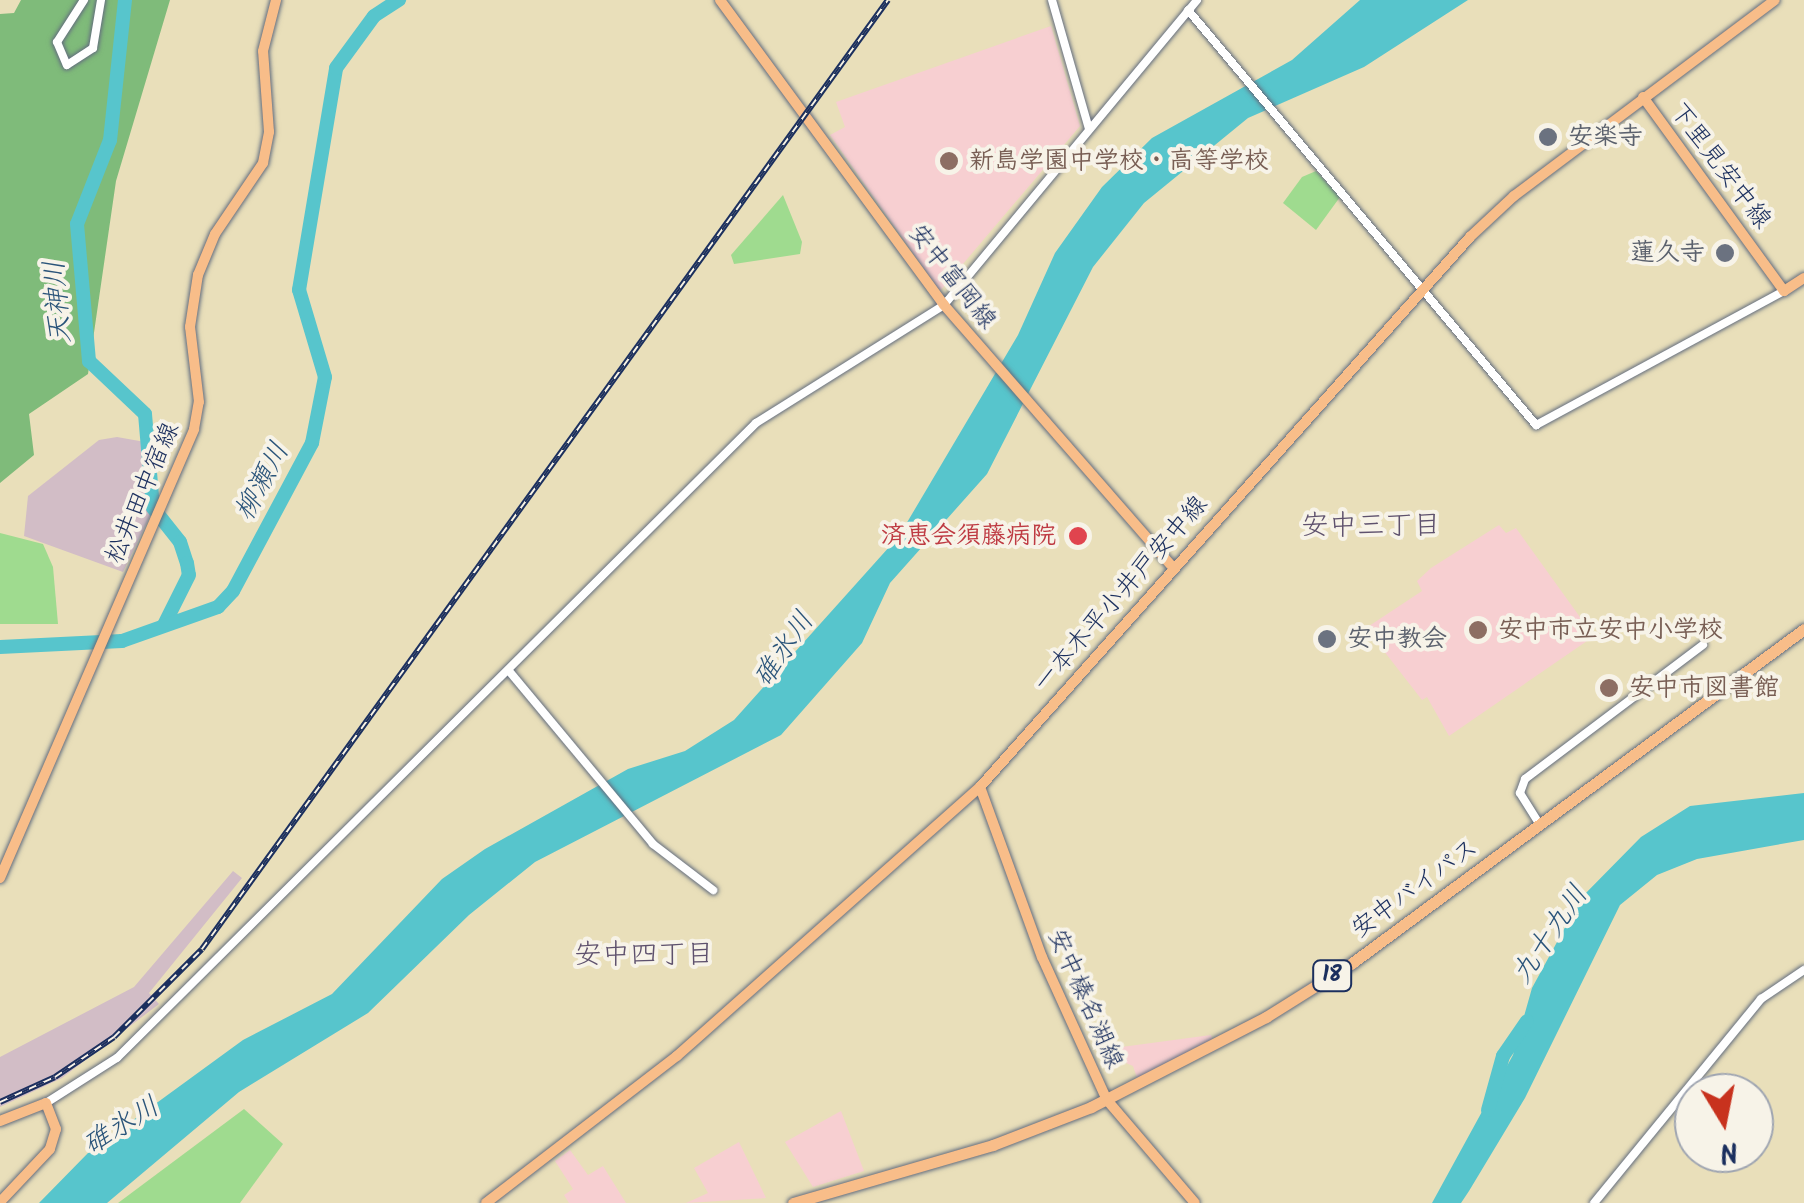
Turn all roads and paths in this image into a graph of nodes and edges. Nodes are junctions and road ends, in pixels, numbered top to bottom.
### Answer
1 (84, 0) edge
2 (101, 0) edge
3 (276, 0) edge
4 (720, 0) edge
5 (1052, 0) edge
6 (1197, 0) edge
7 (1775, 0) edge
8 (1188, 10) junction
9 (1643, 97) junction
10 (1088, 129) junction
11 (1804, 278) edge
12 (1423, 287) junction
13 (1784, 290) junction
14 (944, 304) junction
15 (1171, 566) junction
16 (1804, 630) edge
17 (1704, 644) dead end
18 (509, 671) junction
19 (980, 787) junction
20 (1540, 825) junction
21 (0, 878) edge
22 (713, 890) dead end
23 (1804, 970) edge
24 (1107, 1100) junction
25 (46, 1103) junction
26 (0, 1121) edge
27 (0, 1202) edge
28 (486, 1203) edge
29 (793, 1203) edge
30 (1195, 1203) edge
31 (1594, 1203) edge

1 - 2 street
3 - 21 main road, 松井田中宿線
4 - 14 main road, 安中富岡線
5 - 10 street
6 - 8 street
7 - 9 main road, 一本木平小井戸安中線
8 - 10 street
8 - 12 street
9 - 12 main road, 一本木平小井戸安中線
9 - 13 main road, 下里見安中線
10 - 14 street
11 - 13 main road
12 - 13 street
12 - 15 main road, 一本木平小井戸安中線
14 - 15 main road, 安中富岡線
14 - 18 street
15 - 19 main road, 一本木平小井戸安中線
16 - 20 highway, 安中バイパス / 18
17 - 20 street
18 - 22 street
18 - 25 street
19 - 24 main road, 安中榛名湖線
19 - 28 main road, 一本木平小井戸安中線
20 - 24 highway, 安中バイパス / 18
23 - 31 street
24 - 29 highway, 安中バイパス / 18
24 - 30 main road, 安中榛名湖線
25 - 26 main road
25 - 27 main road

